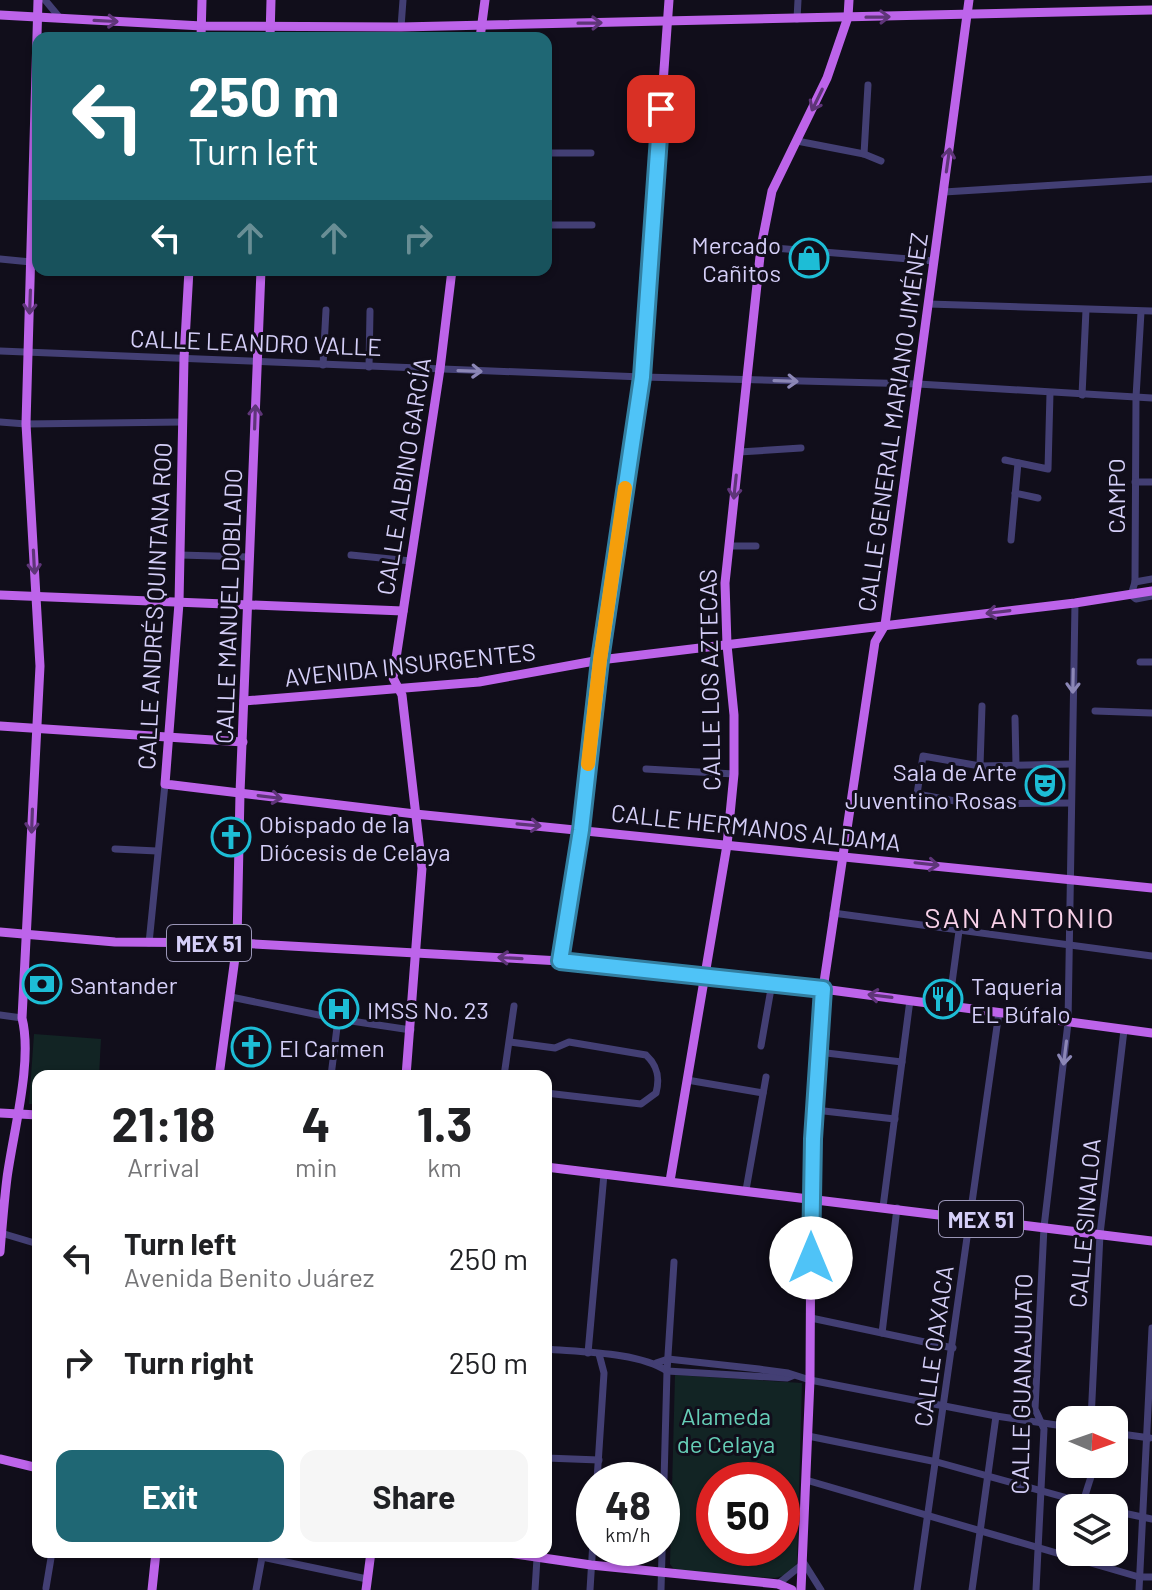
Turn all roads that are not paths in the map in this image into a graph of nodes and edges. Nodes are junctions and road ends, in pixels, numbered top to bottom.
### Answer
1 (38, 0) edge
2 (45, 0) edge
3 (202, 0) edge
4 (271, 0) edge
5 (403, 0) edge
6 (485, 0) edge
7 (669, 0) edge
8 (798, 0) edge
9 (849, 0) edge
10 (969, 0) edge
11 (1152, 10) edge
12 (0, 15) edge
13 (967, 16) junction
14 (848, 17) junction
15 (37, 18) junction
16 (60, 18) junction
17 (797, 19) junction
18 (668, 22) junction
19 (270, 25) junction
20 (482, 25) junction
21 (202, 26) junction
22 (401, 27) junction
23 (37, 32) edge
24 (202, 32) edge
25 (270, 32) edge
26 (481, 32) edge
27 (868, 85) dead end
28 (797, 141) junction
29 (552, 153) edge
30 (591, 153) dead end
31 (864, 154) junction
32 (881, 161) dead end
33 (1152, 179) edge
34 (944, 192) junction
35 (32, 221) edge
36 (552, 225) edge
37 (592, 225) dead end
38 (761, 247) junction
39 (0, 259) edge
40 (934, 261) junction
41 (31, 262) junction
42 (189, 276) edge
43 (261, 276) edge
44 (451, 276) edge
45 (928, 304) junction
46 (326, 310) dead end
47 (1086, 310) junction
48 (370, 311) dead end
49 (1152, 311) edge
50 (1141, 312) junction
51 (0, 351) edge
52 (29, 352) junction
53 (184, 358) junction
54 (257, 362) junction
55 (323, 365) junction
56 (369, 367) junction
57 (440, 369) junction
58 (642, 377) junction
59 (748, 380) junction
60 (918, 384) junction
61 (1050, 393) junction
62 (1082, 395) junction
63 (1136, 397) junction
64 (1152, 398) edge
65 (0, 422) edge
66 (183, 422) junction
67 (26, 424) junction
68 (801, 448) dead end
69 (739, 452) junction
70 (1005, 460) dead end
71 (1018, 463) junction
72 (1135, 482) junction
73 (1152, 482) edge
74 (1015, 493) junction
75 (1038, 498) dead end
76 (1011, 540) dead end
77 (729, 546) junction
78 (756, 546) dead end
79 (180, 555) junction
80 (351, 555) dead end
81 (249, 557) junction
82 (411, 561) junction
83 (1152, 579) edge
84 (1135, 582) junction
85 (1152, 594) edge
86 (0, 595) edge
87 (1131, 595) junction
88 (36, 596) junction
89 (179, 603) junction
90 (1075, 603) junction
91 (247, 606) junction
92 (403, 611) junction
93 (885, 625) junction
94 (727, 645) junction
95 (600, 660) junction
96 (1140, 662) dead end
97 (1152, 662) edge
98 (398, 687) junction
99 (244, 701) junction
100 (982, 706) dead end
101 (1095, 711) dead end
102 (1152, 713) edge
103 (1015, 718) dead end
104 (0, 726) edge
105 (36, 729) junction
106 (169, 738) junction
107 (243, 742) junction
108 (1071, 764) junction
109 (1016, 765) junction
110 (980, 766) junction
111 (646, 769) dead end
112 (734, 774) junction
113 (165, 784) junction
114 (240, 793) junction
115 (1070, 803) junction
116 (415, 814) junction
117 (581, 830) junction
118 (727, 845) junction
119 (115, 849) dead end
120 (157, 851) junction
121 (841, 855) junction
122 (1069, 880) junction
123 (1152, 888) edge
124 (833, 913) junction
125 (959, 931) junction
126 (0, 932) edge
127 (28, 935) junction
128 (149, 943) junction
129 (237, 943) junction
130 (1068, 946) junction
131 (418, 952) junction
132 (1152, 956) edge
133 (560, 961) junction
134 (704, 975) junction
135 (772, 983) junction
136 (823, 989) junction
137 (231, 997) junction
138 (910, 1000) junction
139 (949, 1005) junction
140 (514, 1006) dead end
141 (999, 1012) junction
142 (0, 1015) edge
143 (22, 1018) junction
144 (338, 1019) junction
145 (1068, 1023) junction
146 (411, 1030) junction
147 (1124, 1030) junction
148 (1152, 1033) edge
149 (510, 1042) junction
150 (761, 1046) dead end
151 (818, 1052) junction
152 (902, 1062) junction
153 (220, 1070) edge
154 (332, 1070) edge
155 (407, 1070) edge
156 (505, 1070) edge
157 (766, 1077) dead end
158 (687, 1080) junction
159 (763, 1093) junction
160 (552, 1094) edge
161 (815, 1110) junction
162 (0, 1113) edge
163 (18, 1115) junction
164 (32, 1115) edge
165 (895, 1119) junction
166 (552, 1168) edge
167 (604, 1174) junction
168 (3, 1179) edge
169 (670, 1181) junction
170 (746, 1190) junction
171 (811, 1198) junction
172 (883, 1207) junction
173 (897, 1208) junction
174 (2, 1210) edge
175 (971, 1218) junction
176 (1044, 1227) junction
177 (1, 1233) edge
178 (1100, 1234) junction
179 (1152, 1241) edge
180 (32, 1242) edge
181 (0, 1252) edge
182 (674, 1262) dead end
183 (811, 1318) junction
184 (1152, 1328) edge
185 (882, 1333) junction
186 (953, 1348) junction
187 (552, 1350) edge
188 (588, 1353) junction
189 (599, 1354) junction
190 (668, 1359) junction
191 (656, 1363) junction
192 (667, 1371) junction
193 (792, 1376) junction
194 (810, 1380) junction
195 (945, 1406) junction
196 (1092, 1406) edge
197 (996, 1416) junction
198 (1042, 1423) junction
199 (1056, 1425) edge
200 (1128, 1435) edge
201 (808, 1436) junction
202 (1150, 1438) edge
203 (552, 1458) edge
204 (0, 1459) edge
205 (599, 1460) joint
206 (665, 1462) edge
207 (937, 1462) junction
208 (32, 1467) edge
209 (989, 1476) junction
210 (806, 1480) junction
211 (1040, 1490) junction
212 (1056, 1494) edge
213 (929, 1515) junction
214 (1147, 1519) edge
215 (981, 1531) junction
216 (1038, 1547) junction
217 (51, 1558) edge
218 (155, 1558) edge
219 (261, 1558) edge
220 (275, 1558) edge
221 (370, 1558) edge
222 (537, 1558) joint
223 (576, 1563) edge
224 (804, 1563) junction
225 (591, 1566) edge
226 (600, 1566) edge
227 (662, 1566) edge
228 (669, 1566) edge
229 (662, 1573) junction
230 (676, 1575) junction
231 (1139, 1577) junction
232 (1152, 1577) edge
233 (367, 1579) junction
234 (778, 1584) junction
235 (46, 1588) dead end
236 (152, 1590) edge
237 (256, 1590) edge
238 (366, 1590) edge
239 (535, 1590) edge
240 (590, 1590) edge
241 (661, 1590) edge
242 (792, 1590) edge
243 (801, 1590) edge
244 (821, 1590) edge
245 (917, 1590) edge
246 (972, 1590) edge
247 (1036, 1590) edge
248 (1139, 1590) edge

1 - 15 main road
2 - 16 street
3 - 21 main road
4 - 19 main road
5 - 22 street
6 - 20 main road
7 - 18 main road
8 - 17 street
9 - 14 main road, CALLE LOS AZTECAS
10 - 13 main road, CALLE GENERAL MARIANO JIMÉNEZ
11 - 13 main road
12 - 15 main road
14 -> 13 main road
34 -> 13 main road, CALLE GENERAL MARIANO JIMÉNEZ
14 - 17 main road
14 -> 28 main road, CALLE LOS AZTECAS
15 - 16 main road
15 - 23 main road
16 -> 21 main road
17 - 18 main road
20 -> 18 main road
18 - 58 main road
19 - 21 main road
19 - 22 main road
19 - 25 main road
20 - 22 main road
20 - 26 main road
21 - 24 main road
27 - 31 street
28 - 31 street
28 - 38 main road, CALLE LOS AZTECAS
29 - 30 street
31 - 32 street
33 - 34 street
34 - 40 main road, CALLE GENERAL MARIANO JIMÉNEZ
35 - 41 main road
36 - 37 street
38 - 40 street
38 - 59 main road, CALLE LOS AZTECAS
39 - 41 street
40 - 45 main road, CALLE GENERAL MARIANO JIMÉNEZ
41 -> 52 main road
42 - 53 main road, CALLE ANDRÉS QUINTANA ROO
43 - 54 main road, CALLE MANUEL DOBLADO
44 - 57 main road, CALLE ALBINO GARCÍA
45 - 47 street
45 - 60 main road, CALLE GENERAL MARIANO JIMÉNEZ
46 - 55 street
47 - 50 street
47 - 62 street
48 - 56 street
49 - 50 street
50 - 63 street, CAMPO
51 - 52 street, CALLE LEANDRO VALLE
52 - 53 street, CALLE LEANDRO VALLE
52 - 67 main road
53 - 54 street, CALLE LEANDRO VALLE
53 - 66 main road, CALLE ANDRÉS QUINTANA ROO
54 - 55 street, CALLE LEANDRO VALLE
81 -> 54 main road, CALLE MANUEL DOBLADO
55 - 56 street, CALLE LEANDRO VALLE
56 - 57 street, CALLE LEANDRO VALLE
57 -> 58 street, CALLE LEANDRO VALLE
57 - 82 main road, CALLE ALBINO GARCÍA
58 - 59 street, CALLE LEANDRO VALLE
58 - 95 main road
59 -> 60 street, CALLE LEANDRO VALLE
59 - 69 main road, CALLE LOS AZTECAS
60 - 61 street, CALLE LEANDRO VALLE
60 - 93 main road, CALLE GENERAL MARIANO JIMÉNEZ
61 - 62 street, CALLE LEANDRO VALLE
61 - 71 street
62 - 63 street, CALLE LEANDRO VALLE
63 - 64 street, CALLE LEANDRO VALLE
63 - 72 street, CAMPO
65 - 67 street
66 - 67 street
66 - 79 main road, CALLE ANDRÉS QUINTANA ROO
67 -> 88 main road
68 - 69 street
69 -> 77 main road, CALLE LOS AZTECAS
70 - 71 street
71 - 74 street
72 - 73 street
72 - 84 street, CAMPO
74 - 75 street
74 - 76 street
77 - 78 street
77 - 94 main road, CALLE LOS AZTECAS
79 - 81 street
79 - 89 main road, CALLE ANDRÉS QUINTANA ROO
80 - 82 street
81 - 91 main road, CALLE MANUEL DOBLADO
82 - 92 main road, CALLE ALBINO GARCÍA
83 - 84 street
84 - 87 street, CAMPO
85 - 87 main road, AVENIDA INSURGENTES
86 - 88 main road
87 - 90 main road, AVENIDA INSURGENTES
88 - 89 main road
88 - 105 main road
89 - 91 main road
89 - 106 main road, CALLE ANDRÉS QUINTANA ROO
90 -> 93 main road, AVENIDA INSURGENTES
90 -> 108 street, CALLE GUANAJUATO
91 - 92 main road
91 - 99 main road, CALLE MANUEL DOBLADO
92 - 98 main road, CALLE ALBINO GARCÍA
93 - 94 main road, AVENIDA INSURGENTES
93 - 121 main road, CALLE GENERAL MARIANO JIMÉNEZ
94 - 95 main road, AVENIDA INSURGENTES
94 - 112 main road, CALLE LOS AZTECAS
95 - 98 main road, AVENIDA INSURGENTES
95 - 117 main road
96 - 97 street
98 - 99 main road, AVENIDA INSURGENTES
98 - 116 main road, CALLE ALBINO GARCÍA
99 - 107 main road, CALLE MANUEL DOBLADO
100 - 110 street
101 - 102 street
103 - 109 street
104 - 105 main road
105 - 106 main road
105 -> 127 main road
106 - 107 main road
106 - 113 main road, CALLE ANDRÉS QUINTANA ROO
107 - 114 main road, CALLE MANUEL DOBLADO
108 - 109 street
108 - 115 street, CALLE GUANAJUATO
109 - 110 street
110 - 115 street
111 - 112 street
112 - 118 main road, CALLE LOS AZTECAS
113 - 114 main road, CALLE HERMANOS ALDAMA
113 - 120 street, CALLE ANDRÉS QUINTANA ROO
114 -> 116 main road, CALLE HERMANOS ALDAMA
114 - 129 main road, CALLE MANUEL DOBLADO
115 - 122 street, CALLE GUANAJUATO
116 -> 117 main road, CALLE HERMANOS ALDAMA
116 - 131 main road, CALLE ALBINO GARCÍA
117 - 118 main road, CALLE HERMANOS ALDAMA
117 - 133 main road
118 - 121 main road, CALLE HERMANOS ALDAMA
118 - 134 main road, CALLE LOS AZTECAS
119 - 120 street
120 - 128 street, CALLE ANDRÉS QUINTANA ROO
121 -> 122 main road, CALLE HERMANOS ALDAMA
121 - 124 main road, CALLE GENERAL MARIANO JIMÉNEZ
122 - 123 main road, CALLE HERMANOS ALDAMA
122 - 130 street, CALLE GUANAJUATO
124 - 125 street
124 - 136 main road, CALLE GENERAL MARIANO JIMÉNEZ
125 - 130 street
125 - 139 street
126 - 127 main road, MEX 51
127 - 128 main road, MEX 51
127 - 143 main road
128 - 129 main road, MEX 51
129 - 131 main road, MEX 51
129 - 137 main road, CALLE MANUEL DOBLADO
130 - 132 street
130 - 145 street, CALLE GUANAJUATO
133 -> 131 main road
131 - 146 main road, CALLE ALBINO GARCÍA
133 - 134 main road
134 - 135 main road
134 - 158 main road, CALLE LOS AZTECAS
135 - 136 main road
135 - 150 street
138 -> 136 main road
136 - 151 main road, CALLE GENERAL MARIANO JIMÉNEZ
137 - 144 street
137 - 153 main road, CALLE MANUEL DOBLADO
138 - 139 main road
138 - 152 street
139 - 141 main road
140 - 149 street
141 - 145 main road
141 - 175 street, CALLE OAXACA
142 - 143 street
143 - 163 main road
144 - 146 street
144 - 154 street
145 - 147 main road
145 -> 176 street, CALLE GUANAJUATO
146 - 155 main road, CALLE ALBINO GARCÍA
147 - 148 main road
147 - 178 street, CALLE SINALOA
149 - 156 street
149 - 160 street
151 - 152 street
151 - 161 main road, CALLE GENERAL MARIANO JIMÉNEZ
152 - 165 street
157 - 159 street
158 - 159 street
158 - 169 main road, CALLE LOS AZTECAS
159 - 170 street
161 - 165 street
161 - 171 main road, CALLE GENERAL MARIANO JIMÉNEZ
162 - 163 main road
163 - 164 main road
163 - 168 main road
165 - 172 street
166 - 167 main road, MEX 51
167 - 169 main road, MEX 51
167 - 188 street
168 - 174 main road
169 - 170 main road, MEX 51
170 - 171 main road, MEX 51
171 - 172 main road, MEX 51
171 - 183 main road, CALLE GENERAL MARIANO JIMÉNEZ
172 - 173 main road, MEX 51
173 - 175 main road, MEX 51
173 - 185 street
174 - 177 main road
175 - 176 main road, MEX 51
175 - 186 street, CALLE OAXACA
176 - 178 main road, MEX 51
176 - 198 street, CALLE GUANAJUATO
177 - 180 street
177 - 181 main road
178 - 179 main road, MEX 51
178 - 196 street, CALLE SINALOA
182 - 190 street
183 - 185 street
183 - 194 main road, CALLE GENERAL MARIANO JIMÉNEZ
184 - 202 street
185 - 186 street
186 - 195 street, CALLE OAXACA
187 - 188 street
188 - 189 street
189 - 191 street
189 - 205 street
190 - 191 street
190 - 192 street
190 - 193 street
191 - 192 street
192 - 193 street
192 - 206 street
193 - 194 street
194 - 195 street
194 - 201 main road, CALLE GENERAL MARIANO JIMÉNEZ
195 - 197 street
195 - 207 street, CALLE OAXACA
197 - 198 street
197 - 209 street
198 - 199 street
198 - 211 street, CALLE GUANAJUATO
200 - 202 street
201 - 207 street
201 - 210 main road, CALLE GENERAL MARIANO JIMÉNEZ
202 - 214 street
203 - 205 street
204 - 208 main road
207 - 209 street
207 - 213 street, CALLE OAXACA
209 - 211 street
209 - 215 street
210 - 213 street
210 - 224 main road, CALLE GENERAL MARIANO JIMÉNEZ
211 - 212 street
211 - 216 street, CALLE GUANAJUATO
213 - 215 street
213 - 245 street, CALLE OAXACA
214 - 231 street
215 - 216 street
215 - 246 street
216 - 231 street
216 - 247 street, CALLE GUANAJUATO
217 - 235 street
218 - 236 main road
219 - 237 street
220 - 233 street
221 - 233 main road
222 - 223 main road
222 - 239 street
224 - 234 street
224 - 243 main road, CALLE GENERAL MARIANO JIMÉNEZ
224 - 244 street
225 - 240 street
226 - 229 main road
227 - 229 street
228 - 230 street
229 - 230 main road
229 - 241 street
230 - 234 main road
231 - 232 street
231 - 248 street
233 - 238 main road
234 - 242 main road

